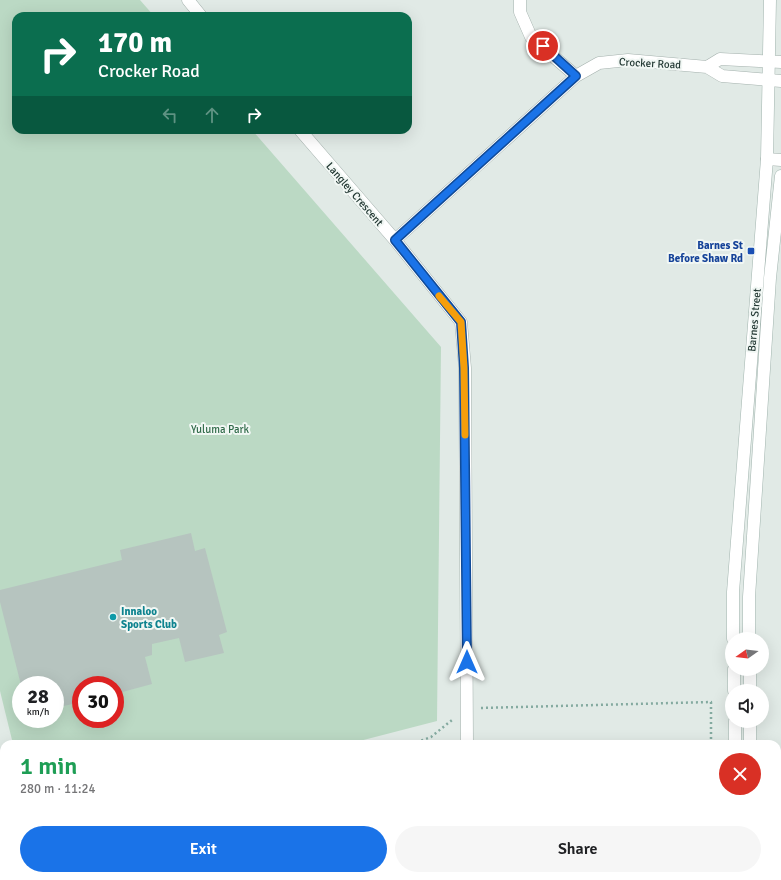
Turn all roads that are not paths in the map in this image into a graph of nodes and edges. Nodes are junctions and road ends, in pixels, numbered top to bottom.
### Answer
1 (188, 0) edge
2 (520, 0) edge
3 (770, 0) edge
4 (198, 12) edge
5 (775, 62) edge
6 (707, 67) junction
7 (576, 76) junction
8 (769, 80) junction
9 (781, 81) edge
10 (303, 134) edge
11 (767, 159) junction
12 (781, 160) edge
13 (781, 176) edge
14 (395, 240) junction
15 (733, 632) edge
16 (749, 632) edge
17 (734, 728) edge
18 (750, 728) edge
19 (467, 740) edge
20 (735, 740) edge
21 (750, 740) edge

1 - 4 street
2 - 7 street
3 - 5 street, Barnes Street
5 - 6 street, Crocker Road
5 - 8 street, Barnes Street
6 - 7 street, Crocker Road
6 - 8 street, Crocker Road
7 - 14 street, Crocker Road
8 - 9 street, Crocker Road
8 - 11 street, Barnes Street
10 - 14 street, Langley Crescent
11 - 12 street
11 - 15 street, Barnes Street
13 - 16 street, Barnes Street
14 - 19 street, Langley Crescent
17 - 20 street
18 - 21 street

